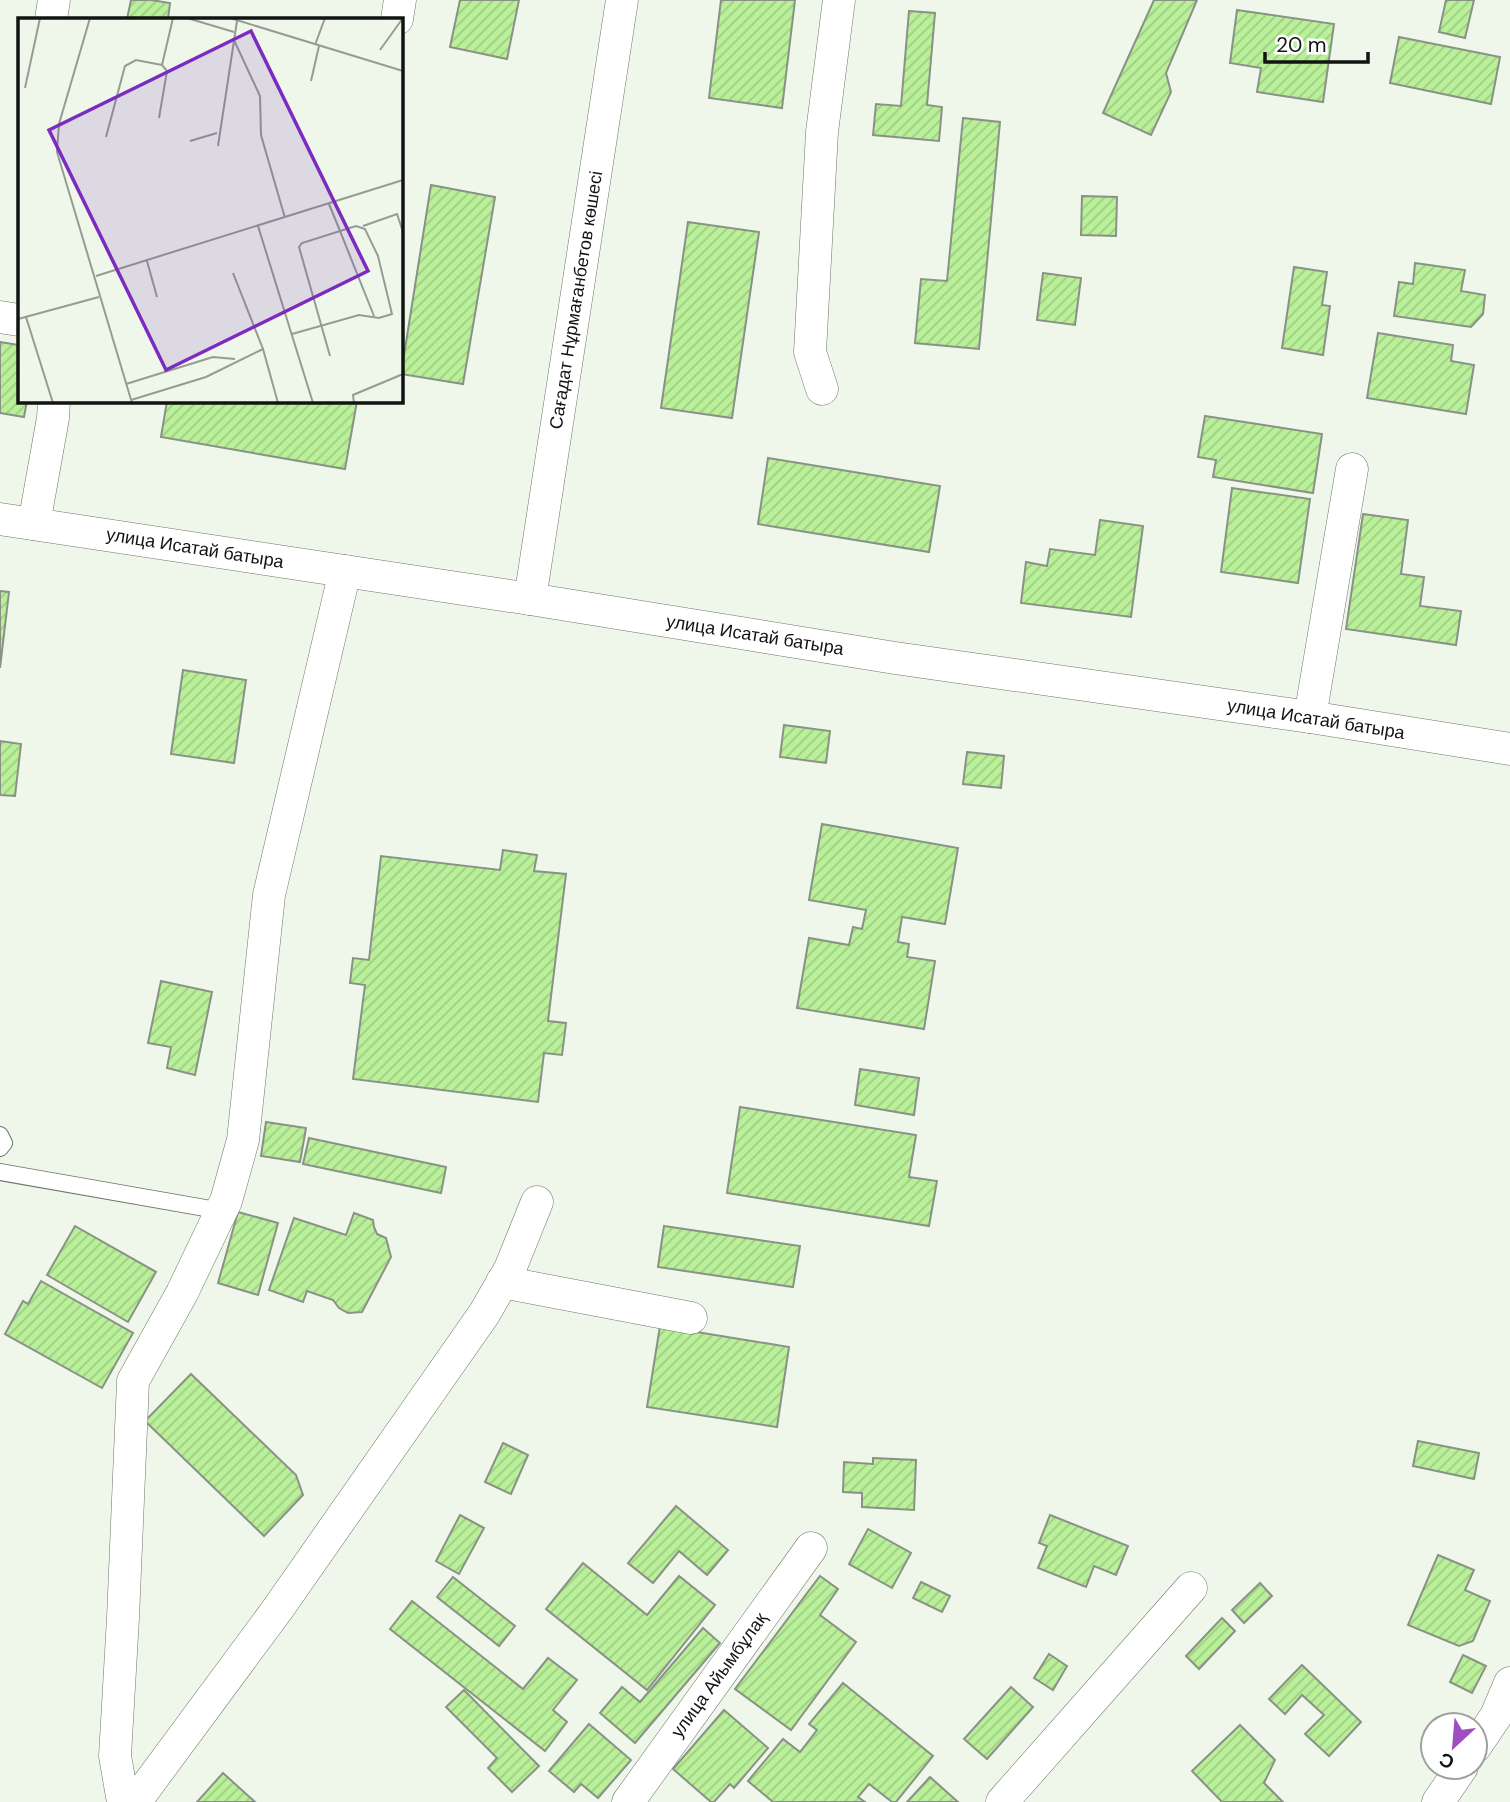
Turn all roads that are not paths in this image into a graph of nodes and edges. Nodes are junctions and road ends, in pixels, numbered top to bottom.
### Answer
1 (54, 0) edge
2 (400, 0) edge
3 (622, 0) edge
4 (839, 0) edge
5 (51, 18) edge
6 (397, 18) edge
7 (0, 317) edge
8 (18, 320) edge
9 (822, 389) dead end
10 (54, 402) edge
11 (1352, 469) dead end
12 (0, 519) edge
13 (34, 524) junction
14 (345, 571) junction
15 (530, 599) junction
16 (1310, 717) junction
17 (1510, 749) edge
18 (0, 1135) edge
19 (0, 1148) edge
20 (0, 1172) edge
21 (537, 1202) dead end
22 (222, 1211) junction
23 (502, 1282) junction
24 (691, 1318) dead end
25 (811, 1548) dead end
26 (1191, 1588) dead end
27 (1510, 1683) edge
28 (1489, 1726) edge
29 (1452, 1781) edge
30 (123, 1802) edge
31 (135, 1802) edge
32 (628, 1802) edge
33 (1002, 1802) edge
34 (1438, 1802) edge

1 - 5 street
2 - 6 street
3 - 15 street, Сағадат Нұрмағанбетов көшесі
4 - 9 street
7 - 8 street
10 - 13 street
11 - 16 street
12 - 13 street, улица Исатай батыра
13 - 14 street, улица Исатай батыра
14 - 15 street, улица Исатай батыра
14 - 22 street
15 - 16 street, улица Исатай батыра
16 - 17 street, улица Исатай батыра
18 - 19 lane
20 - 22 lane
21 - 23 street
22 - 30 street
23 - 24 street
23 - 31 street
25 - 32 street, улица Айымбұлақ
26 - 33 street
27 - 28 street
29 - 34 street

